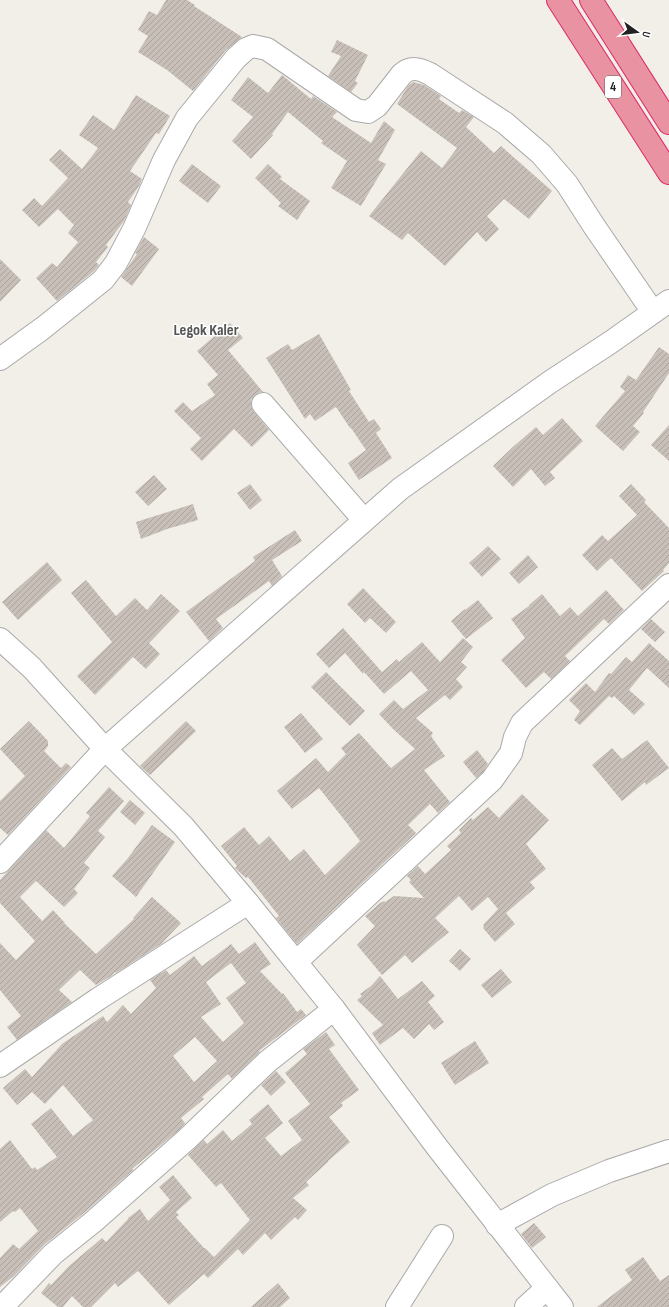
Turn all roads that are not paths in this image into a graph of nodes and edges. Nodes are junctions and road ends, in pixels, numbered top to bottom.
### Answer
1 (558, 0) edge
2 (590, 0) edge
3 (669, 122) edge
4 (669, 173) edge
5 (661, 307) edge
6 (0, 360) edge
7 (263, 404) dead end
8 (364, 520) junction
9 (669, 585) edge
10 (1, 642) edge
11 (105, 749) junction
12 (0, 862) edge
13 (248, 902) junction
14 (296, 962) junction
15 (334, 1009) junction
16 (0, 1066) edge
17 (669, 1151) edge
18 (497, 1225) junction
19 (442, 1236) dead end
20 (547, 1288) junction
21 (2, 1307) edge
22 (397, 1307) edge
23 (526, 1307) edge
24 (562, 1307) edge

1 - 4 highway, 4
2 - 3 highway, 4
5 - 6 street
5 - 8 street
7 - 8 street
8 - 11 street
9 - 14 street
10 - 11 street
11 - 12 street
11 - 13 street
13 - 14 street
13 - 16 street
14 - 15 street
15 - 18 street
15 - 21 street
17 - 18 street
18 - 20 street
19 - 22 street
20 - 23 street
20 - 24 street

